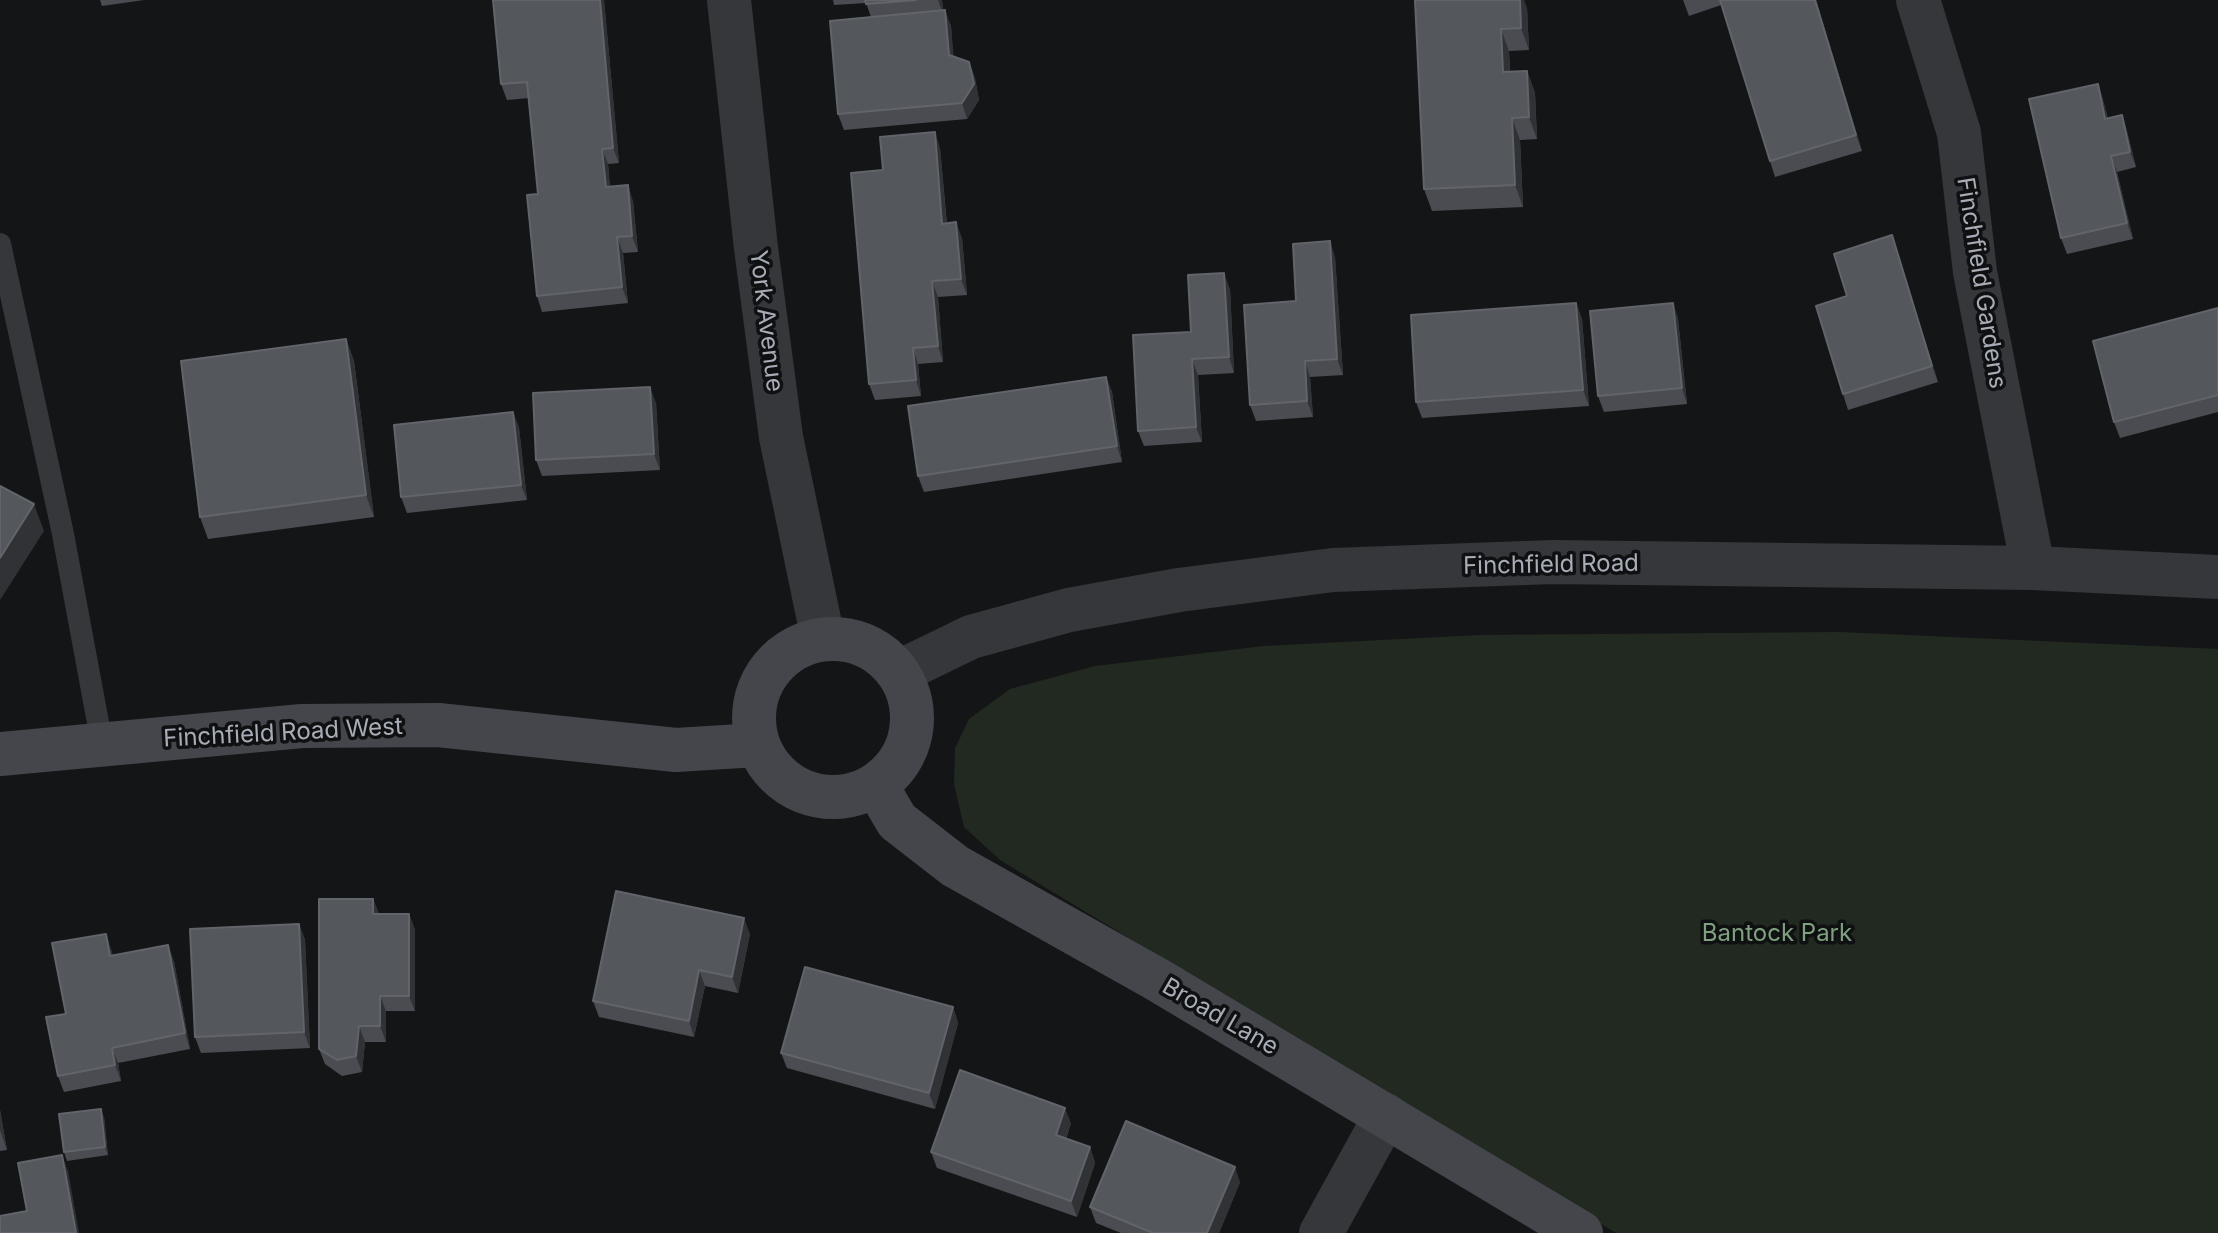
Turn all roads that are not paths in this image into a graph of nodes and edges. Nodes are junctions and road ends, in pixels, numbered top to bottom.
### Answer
1 (729, 0) edge
2 (1918, 0) edge
3 (0, 244) edge
4 (2033, 568) junction
5 (2218, 577) edge
6 (823, 639) junction
7 (899, 672) junction
8 (102, 744) junction
9 (757, 745) junction
10 (0, 754) edge
11 (876, 785) junction
12 (1386, 1115) junction
13 (1321, 1233) edge
14 (1581, 1233) edge

1 - 6 street, York Avenue
2 - 4 street, Finchfield Gardens
3 - 8 lane
4 - 5 street, Finchfield Road
4 - 7 street, Finchfield Road
6 - 7 main road
6 - 9 main road
7 - 11 main road
8 - 9 main road, Finchfield Road West
8 - 10 main road, Finchfield Road West
9 - 11 main road
11 - 12 main road, Broad Lane
12 - 13 street
12 - 14 main road, Broad Lane

